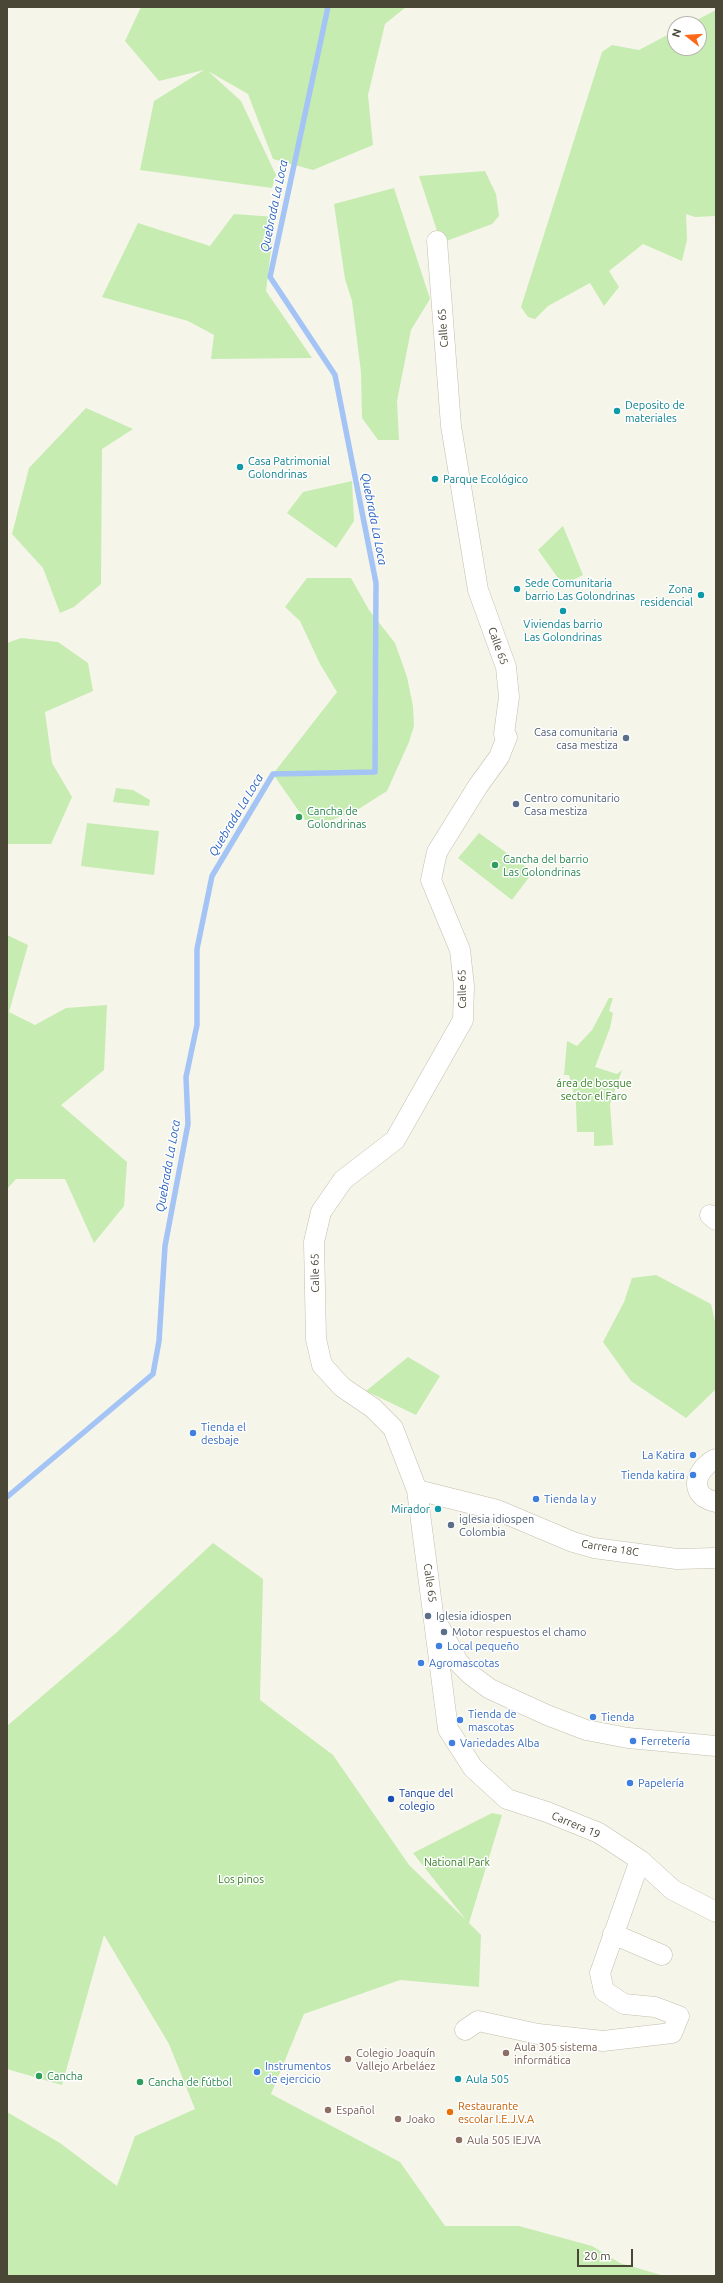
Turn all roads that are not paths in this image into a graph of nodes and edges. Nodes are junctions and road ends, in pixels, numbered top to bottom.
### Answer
1 (437, 242) dead end
2 (716, 1459) edge
3 (417, 1490) junction
4 (716, 1502) edge
5 (716, 1558) edge
6 (434, 1619) junction
7 (448, 1729) joint
8 (716, 1746) edge
9 (640, 1860) junction
10 (716, 1912) edge
11 (613, 1934) junction
12 (662, 1955) dead end
13 (465, 2030) dead end

1 - 3 street, Calle 65
2 - 4 street
3 - 5 street, Carrera 18C
3 - 6 street, Calle 65
6 - 7 street, Calle 65
6 - 8 street
7 - 9 street, Carrera 19
9 - 10 street, Carrera 19
9 - 11 street
11 - 12 street
11 - 13 street

